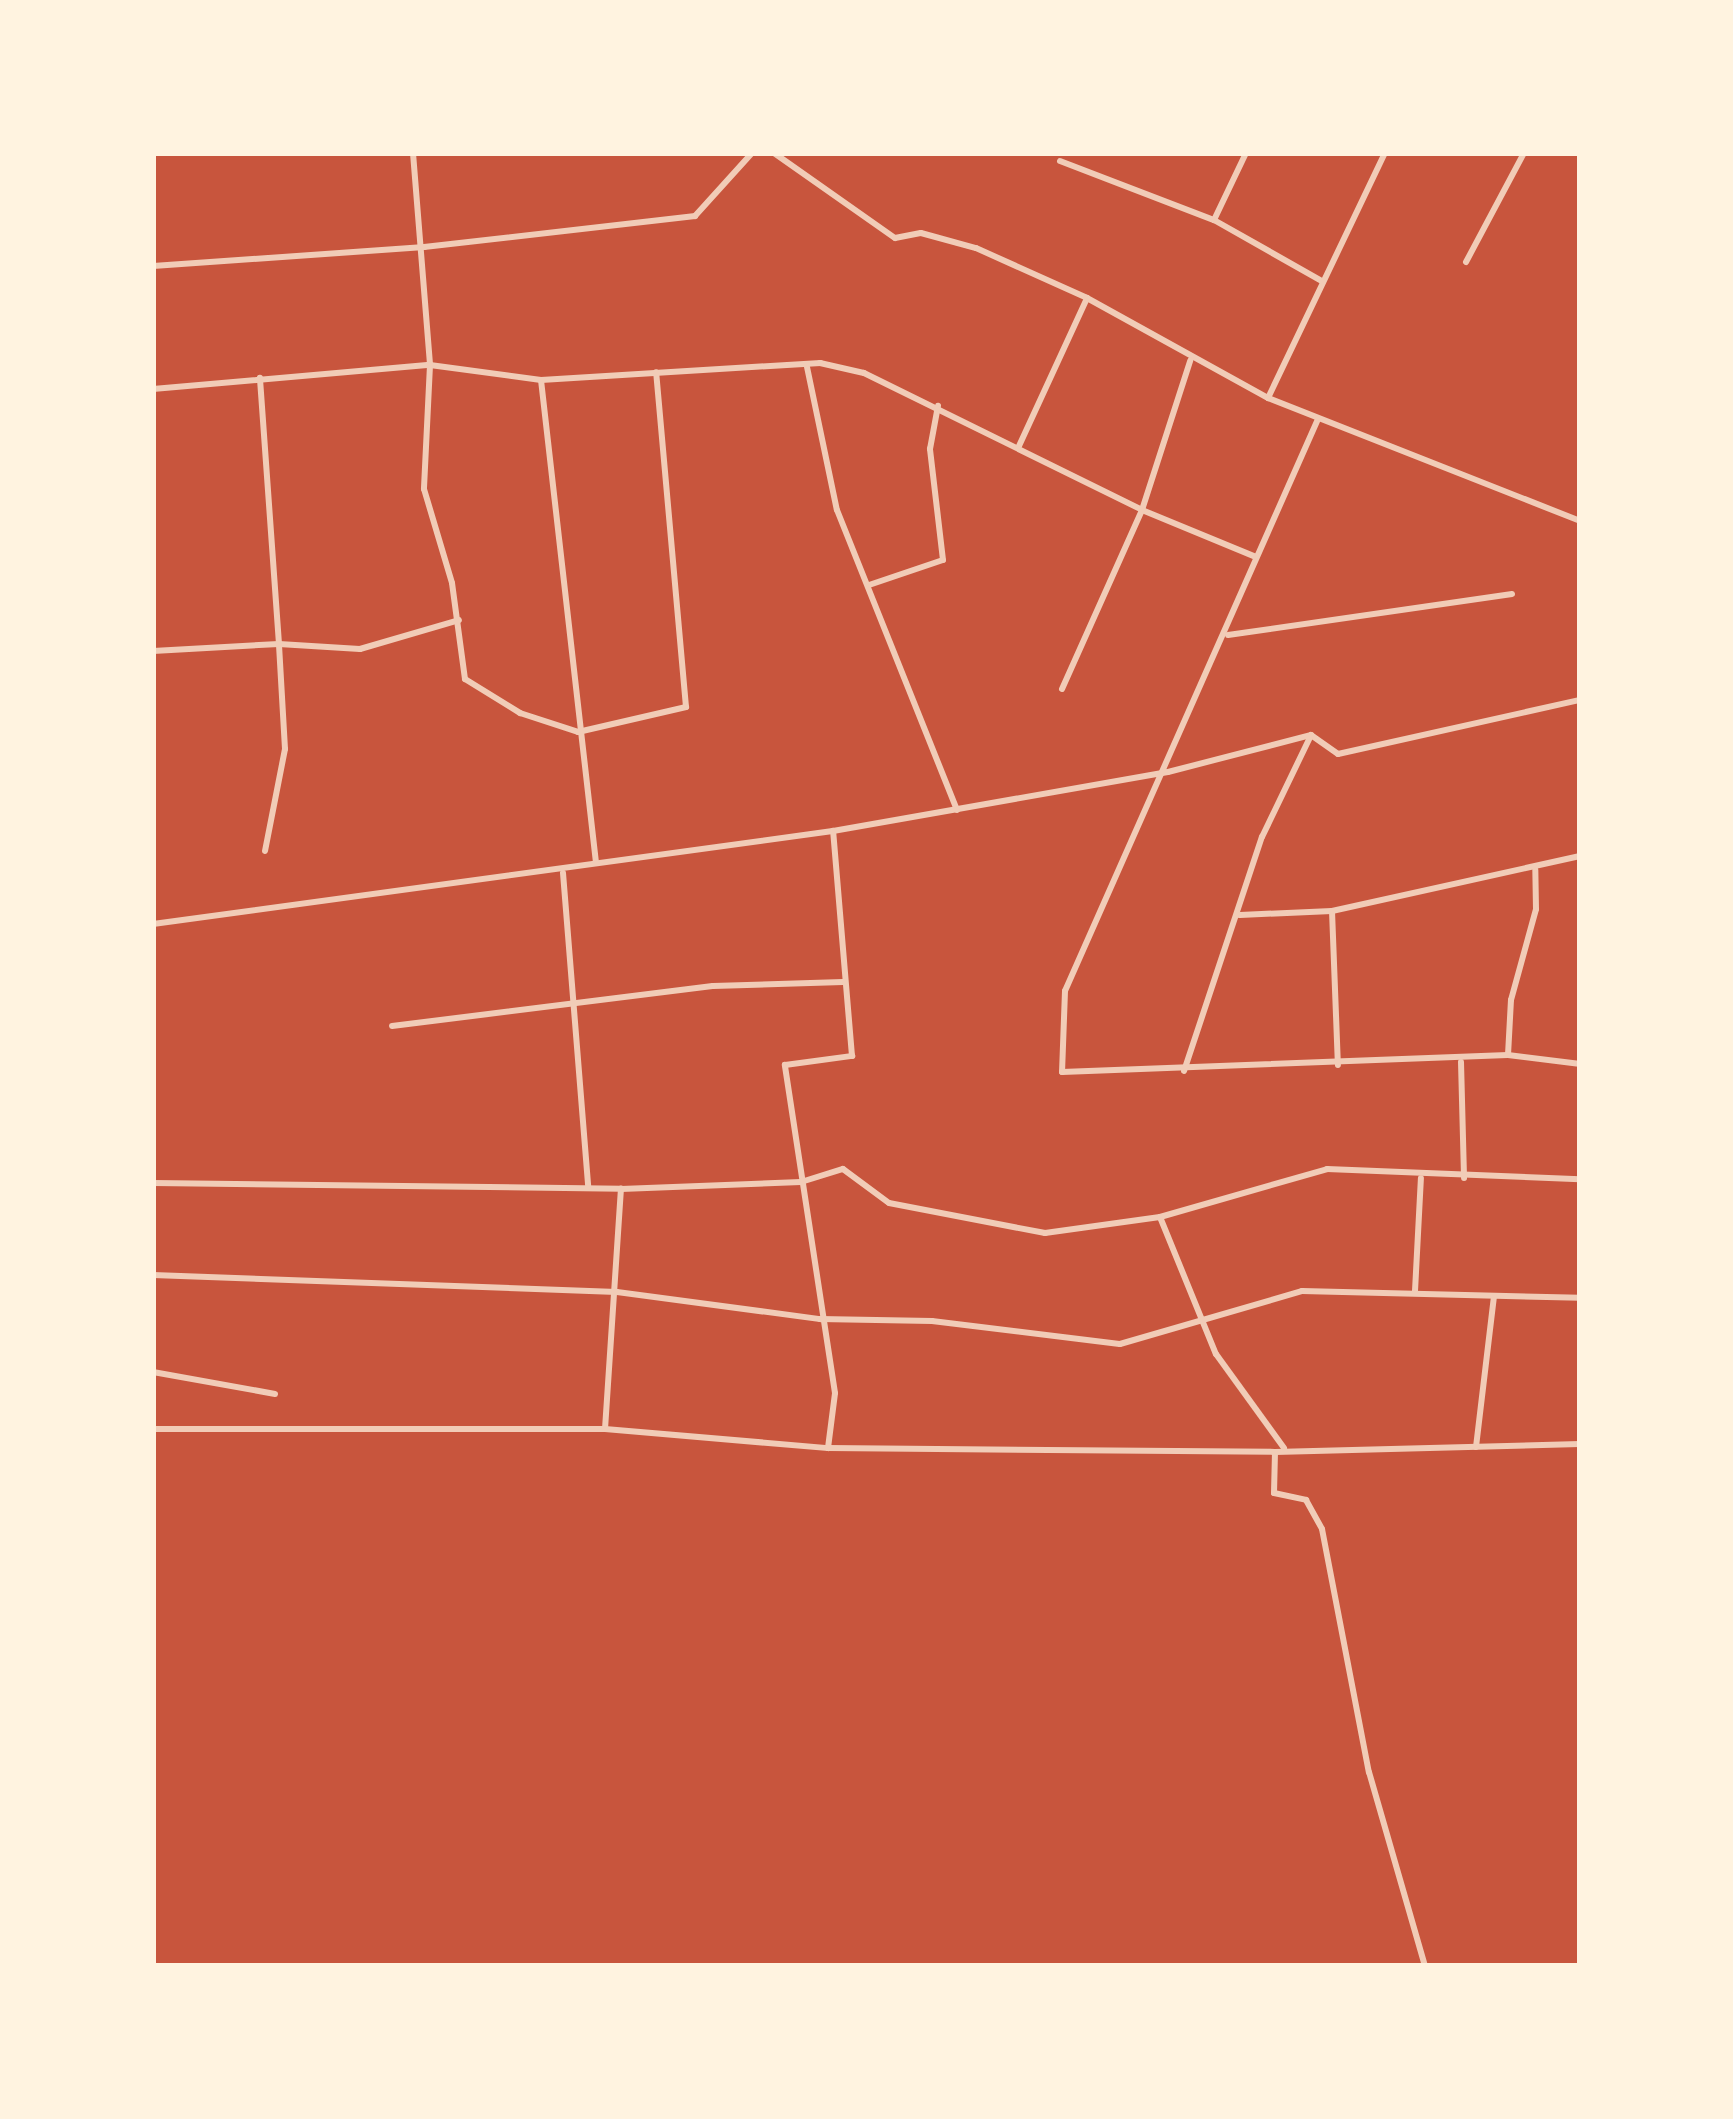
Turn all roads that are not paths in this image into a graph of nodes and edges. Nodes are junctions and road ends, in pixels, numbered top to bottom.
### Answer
1 (413, 153) edge
2 (752, 153) edge
3 (775, 153) edge
4 (1246, 153) edge
5 (1385, 153) edge
6 (1524, 153) edge
7 (1060, 161) dead end
8 (1214, 220) junction
9 (424, 247) junction
10 (1466, 262) dead end
11 (153, 266) edge
12 (1320, 280) junction
13 (1087, 298) junction
14 (1190, 361) junction
15 (430, 365) junction
16 (807, 367) junction
17 (656, 372) junction
18 (260, 378) junction
19 (542, 380) junction
20 (153, 389) edge
21 (1268, 398) junction
22 (938, 406) junction
23 (1318, 419) junction
24 (1018, 446) junction
25 (1142, 510) junction
26 (1580, 521) edge
27 (1256, 556) junction
28 (869, 584) junction
29 (1512, 593) dead end
30 (459, 620) junction
31 (1228, 635) junction
32 (279, 644) junction
33 (153, 651) edge
34 (1062, 689) dead end
35 (1580, 700) edge
36 (578, 732) junction
37 (1311, 735) junction
38 (1168, 772) junction
39 (957, 810) junction
40 (833, 831) junction
41 (265, 851) dead end
42 (1580, 856) edge
43 (596, 863) junction
44 (1535, 870) junction
45 (562, 871) junction
46 (1332, 911) junction
47 (1240, 915) junction
48 (153, 924) edge
49 (843, 982) junction
50 (571, 1005) junction
51 (392, 1026) dead end
52 (1508, 1054) junction
53 (1460, 1062) junction
54 (1580, 1064) edge
55 (1338, 1065) junction
56 (1184, 1071) junction
57 (1421, 1178) junction
58 (1464, 1178) junction
59 (1580, 1178) edge
60 (801, 1182) junction
61 (153, 1183) edge
62 (588, 1186) junction
63 (621, 1190) junction
64 (1160, 1217) junction
65 (153, 1275) edge
66 (1415, 1291) junction
67 (617, 1292) junction
68 (1493, 1297) junction
69 (1580, 1298) edge
70 (820, 1319) junction
71 (1203, 1319) junction
72 (153, 1372) edge
73 (275, 1394) dead end
74 (153, 1429) edge
75 (605, 1429) junction
76 (1580, 1444) edge
77 (1476, 1447) junction
78 (828, 1448) junction
79 (1284, 1448) junction
80 (1275, 1452) junction
81 (1425, 1966) edge

1 - 9 street
2 - 9 street
3 - 13 street
4 - 8 street
5 - 12 street
6 - 10 street
7 - 8 street
8 - 12 street
9 - 11 street
9 - 15 street
12 - 21 street
13 - 14 street
13 - 24 street
14 - 21 street
14 - 25 street
15 - 18 street
15 - 19 street
15 - 30 street
16 - 17 street
16 - 22 street
16 - 28 street
17 - 19 street
17 - 36 street
18 - 20 street
18 - 32 street
19 - 36 street
21 - 23 street
22 - 24 street
22 - 28 street
23 - 26 street
23 - 27 street
24 - 25 street
25 - 27 street
25 - 34 street
27 - 31 street
28 - 39 street
29 - 31 street
30 - 32 street
30 - 36 street
31 - 38 street
32 - 33 street
32 - 41 street
35 - 37 street
36 - 43 street
37 - 38 street
37 - 47 street
38 - 39 street
38 - 56 street
39 - 40 street
40 - 43 street
40 - 49 street
42 - 44 street
43 - 45 street
44 - 46 street
44 - 52 street
45 - 48 street
45 - 50 street
46 - 47 street
46 - 55 street
47 - 56 street
49 - 50 street
49 - 60 street
50 - 51 street
50 - 62 street
52 - 53 street
52 - 54 street
53 - 55 street
53 - 58 street
55 - 56 street
57 - 58 street
57 - 64 street
57 - 66 street
58 - 59 street
60 - 63 street
60 - 64 street
60 - 70 street
61 - 62 street
62 - 63 street
63 - 67 street
64 - 71 street
65 - 67 street
66 - 68 street
66 - 71 street
67 - 70 street
67 - 75 street
68 - 69 street
68 - 77 street
70 - 71 street
70 - 78 street
71 - 79 street
72 - 73 street
74 - 75 street
75 - 78 street
76 - 77 street
77 - 79 street
78 - 80 street
79 - 80 street
80 - 81 street

